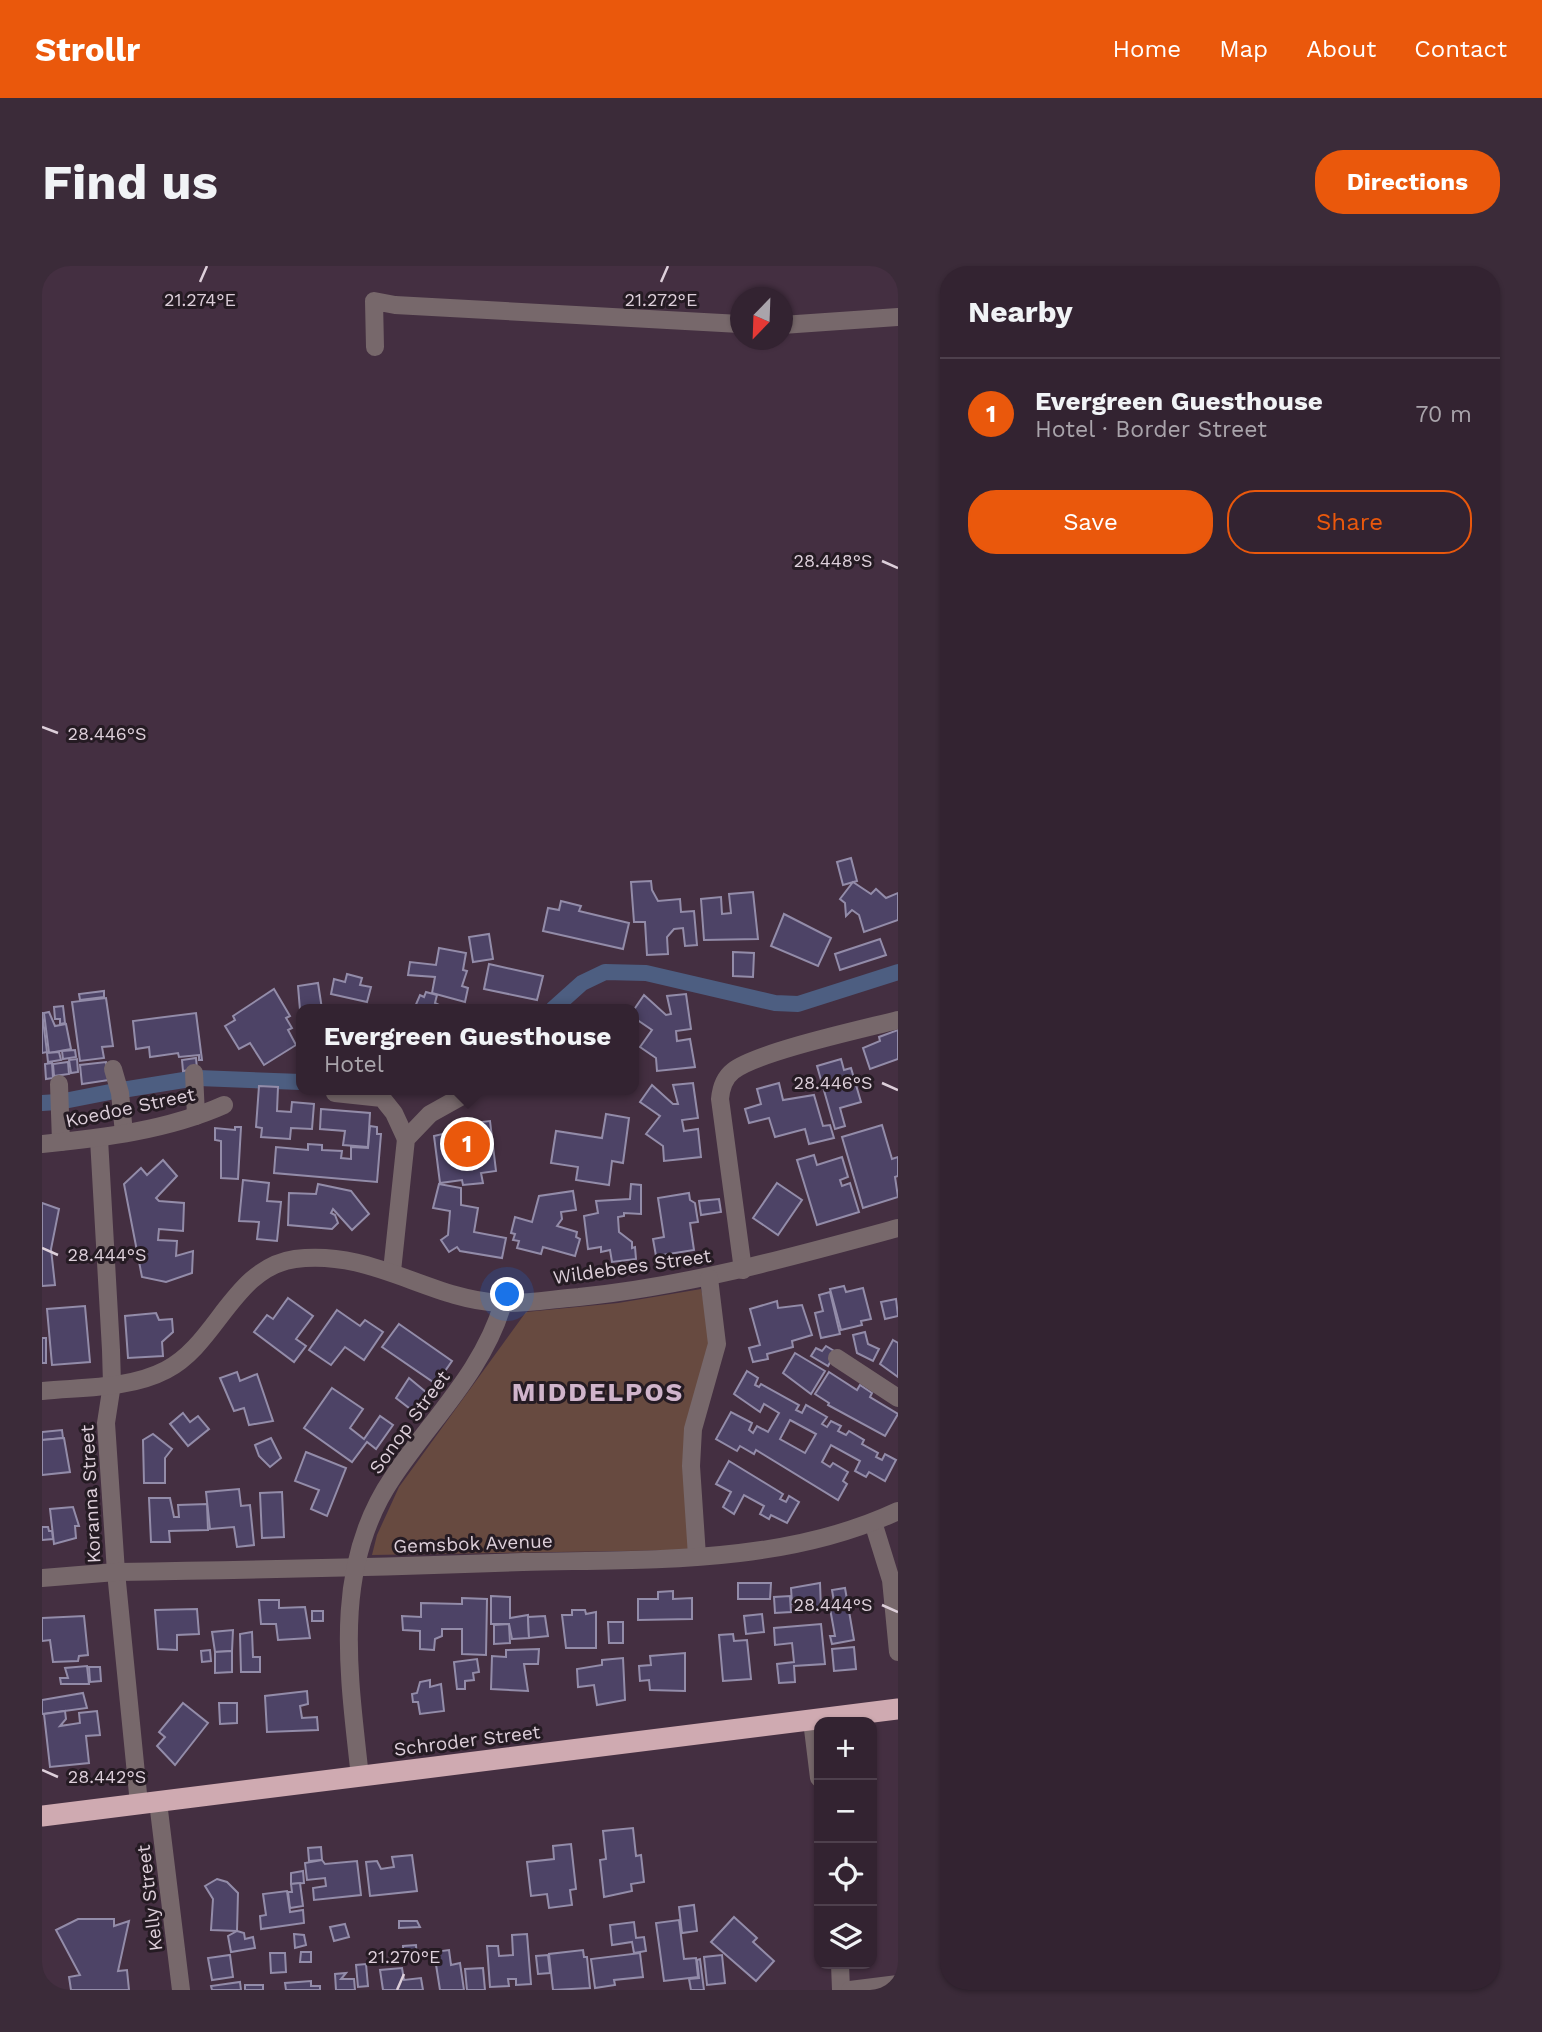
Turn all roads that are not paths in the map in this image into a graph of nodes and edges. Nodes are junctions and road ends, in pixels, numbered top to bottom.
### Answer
1 (898, 317) edge
2 (730, 323) edge
3 (793, 324) edge
4 (375, 347) dead end
5 (898, 1020) edge
6 (113, 1069) dead end
7 (194, 1073) dead end
8 (59, 1084) dead end
9 (354, 1095) edge
10 (464, 1095) edge
11 (224, 1105) dead end
12 (196, 1116) junction
13 (124, 1133) junction
14 (99, 1139) junction
15 (406, 1139) junction
16 (61, 1142) junction
17 (42, 1144) edge
18 (898, 1228) edge
19 (743, 1270) junction
20 (393, 1271) junction
21 (709, 1278) junction
22 (503, 1303) junction
23 (837, 1358) dead end
24 (112, 1384) junction
25 (42, 1391) edge
26 (898, 1398) edge
27 (898, 1511) edge
28 (873, 1522) junction
29 (697, 1556) junction
30 (355, 1567) junction
31 (116, 1572) junction
32 (42, 1578) edge
33 (898, 1653) edge
34 (898, 1709) edge
35 (812, 1721) junction
36 (814, 1738) edge
37 (360, 1777) junction
38 (148, 1803) junction
39 (42, 1816) edge
40 (840, 1969) edge
41 (898, 1984) edge
42 (181, 1990) edge
43 (841, 1990) edge
44 (849, 1990) edge

1 - 3 street
2 - 4 street
5 - 19 street
6 - 13 street
7 - 12 street
8 - 16 street
9 - 15 street
10 - 15 street
11 - 12 street, Koedoe Street
12 - 13 street, Koedoe Street
13 - 14 street, Koedoe Street
14 - 16 street, Koedoe Street
14 - 24 street, Koranna Street
15 - 20 street
16 - 17 street, Koedoe Street
18 - 19 street, Wildebees Street
19 - 21 street, Wildebees Street
20 - 22 street, Wildebees Street
20 - 24 street, Wildebees Street
21 - 22 street, Wildebees Street
21 - 29 street
22 - 30 street, Sonop Street
23 - 26 street
24 - 25 street, Wildebees Street
24 - 31 street, Koranna Street
27 - 28 street, Gemsbok Avenue
28 - 29 street, Gemsbok Avenue
28 - 33 street
29 - 30 street, Gemsbok Avenue
30 - 31 street, Gemsbok Avenue
30 - 37 street, Sonop Street
31 - 32 street, Gemsbok Avenue
31 - 38 street, Koranna Street
34 - 35 highway, Schroder Street
35 - 36 street
35 - 37 highway, Schroder Street
37 - 38 highway, Schroder Street
38 - 39 highway, Schroder Street
38 - 42 street, Kelly Street
40 - 43 street
41 - 44 street

